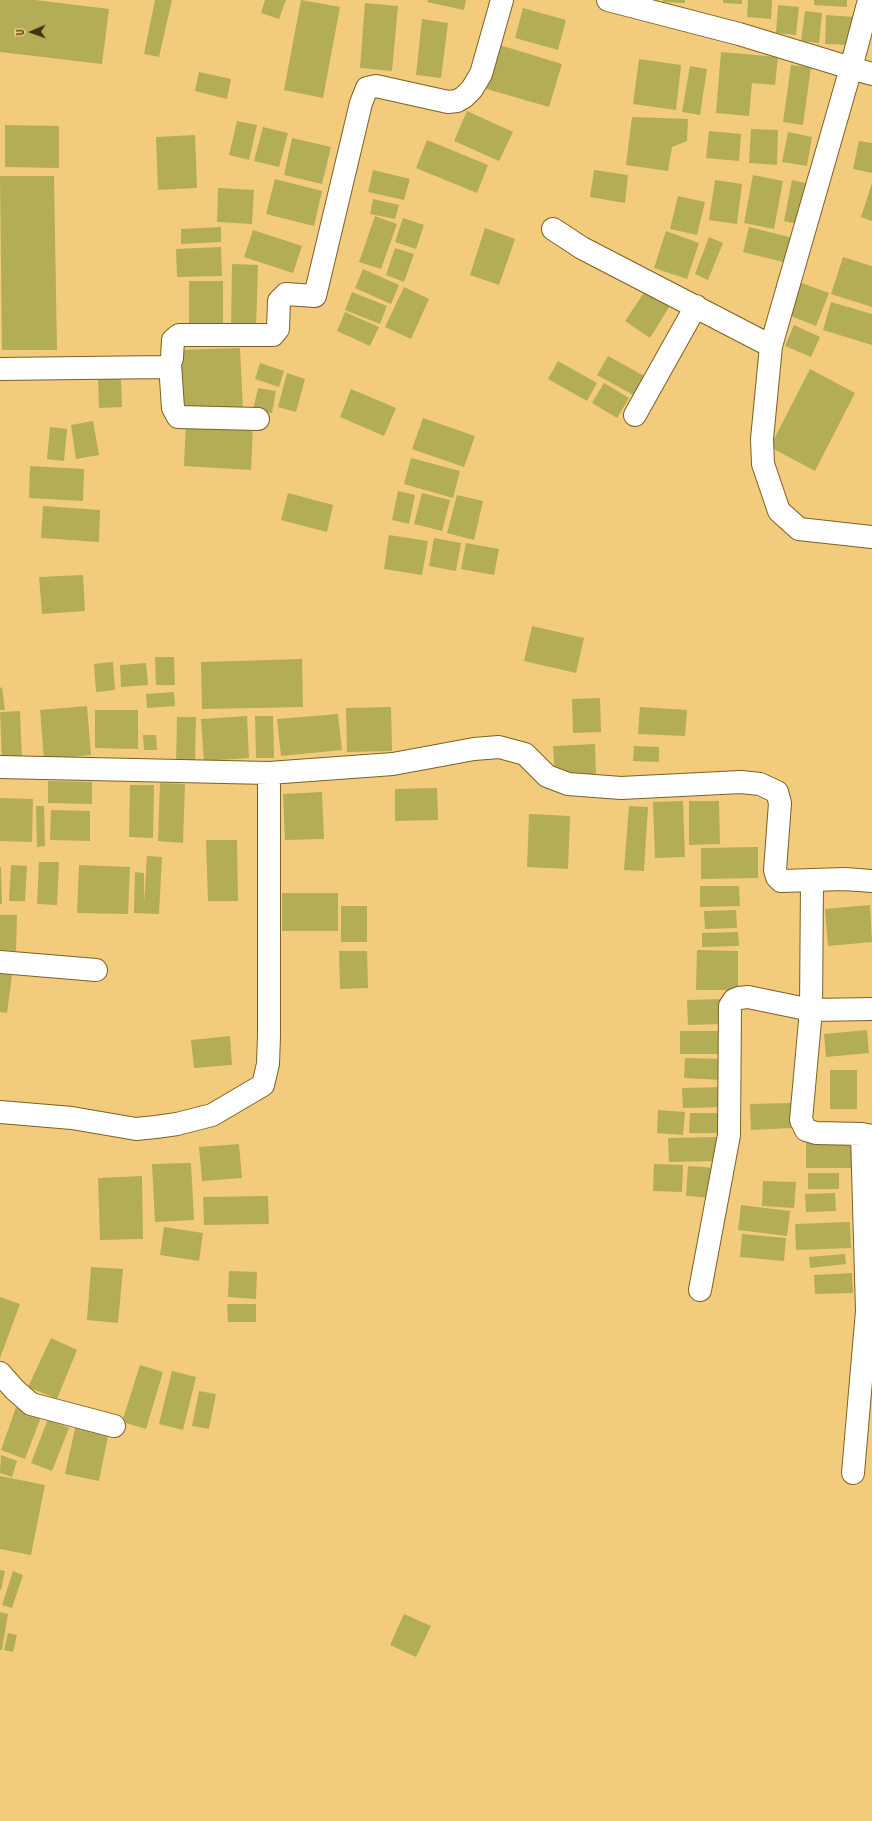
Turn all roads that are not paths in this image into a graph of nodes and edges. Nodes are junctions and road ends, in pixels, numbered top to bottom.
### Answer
1 (502, 0) edge
2 (608, 0) edge
3 (869, 0) edge
4 (851, 68) junction
5 (872, 74) edge
6 (553, 229) dead end
7 (696, 306) junction
8 (771, 346) junction
9 (170, 364) junction
10 (0, 369) edge
11 (635, 415) dead end
12 (258, 419) dead end
13 (872, 537) edge
14 (0, 767) edge
15 (268, 772) junction
16 (812, 880) junction
17 (872, 881) edge
18 (0, 962) edge
19 (96, 970) dead end
20 (872, 1009) edge
21 (811, 1010) junction
22 (0, 1112) edge
23 (867, 1135) edge
24 (700, 1290) dead end
25 (0, 1373) edge
26 (114, 1426) dead end
27 (853, 1474) dead end

1 - 9 street
2 - 4 street
3 - 4 street
4 - 5 street
4 - 8 street
6 - 7 street
7 - 8 street
7 - 11 street
8 - 13 street
9 - 10 street
9 - 12 street
14 - 15 street
15 - 16 street
15 - 22 street
16 - 17 street
16 - 21 street
18 - 19 street
20 - 21 street
21 - 23 street
21 - 24 street
23 - 27 street
25 - 26 street

